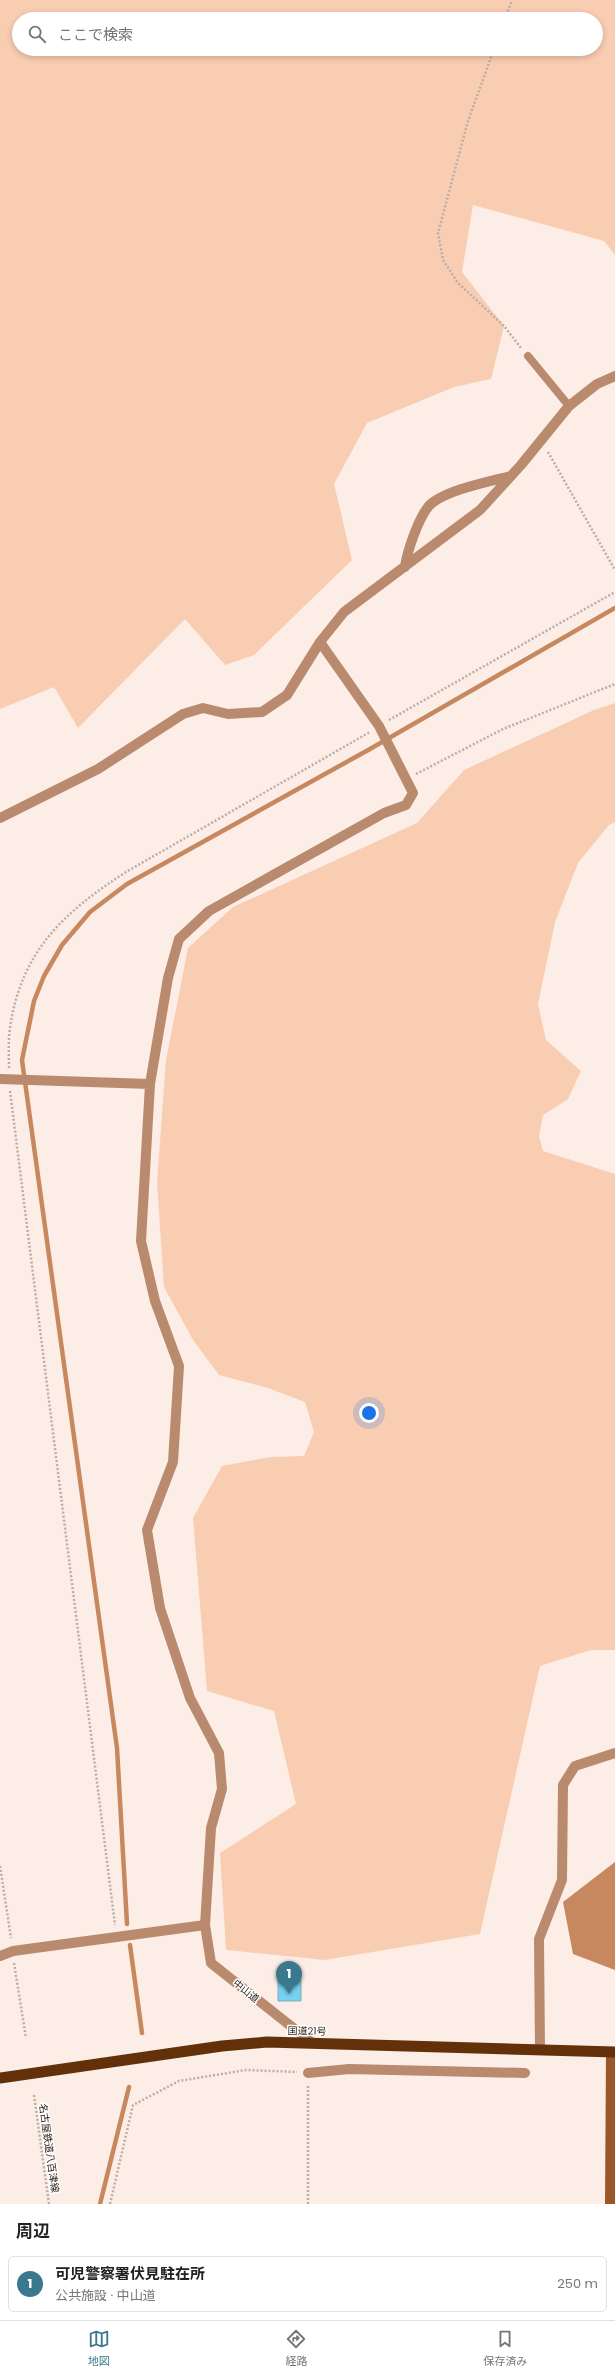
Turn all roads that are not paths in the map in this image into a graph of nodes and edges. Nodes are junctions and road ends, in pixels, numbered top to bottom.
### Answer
1 (528, 356) road end
2 (615, 376) edge
3 (570, 406) junction
4 (511, 476) junction
5 (405, 567) junction
6 (320, 642) junction
7 (0, 818) edge
8 (4, 1079) edge
9 (150, 1084) junction
10 (615, 1753) edge
11 (206, 1925) junction
12 (0, 1956) edge
13 (311, 2042) junction
14 (540, 2050) junction
15 (613, 2052) edge
16 (308, 2073) road end
17 (525, 2073) dead end
18 (0, 2078) edge
19 (610, 2204) edge

1 - 3 lane
2 - 3 street
3 - 4 street
4 - 5 street
4 - 5 street
5 - 6 street
6 - 7 street
6 - 9 street, 中山道
8 - 9 street
9 - 11 street, 中山道
10 - 14 street
11 - 12 street
11 - 13 street, 中山道
13 - 14 highway, 国道21号
13 - 18 highway, 国道21号
14 - 15 highway, 国道21号
15 - 19 main road
16 - 17 street

